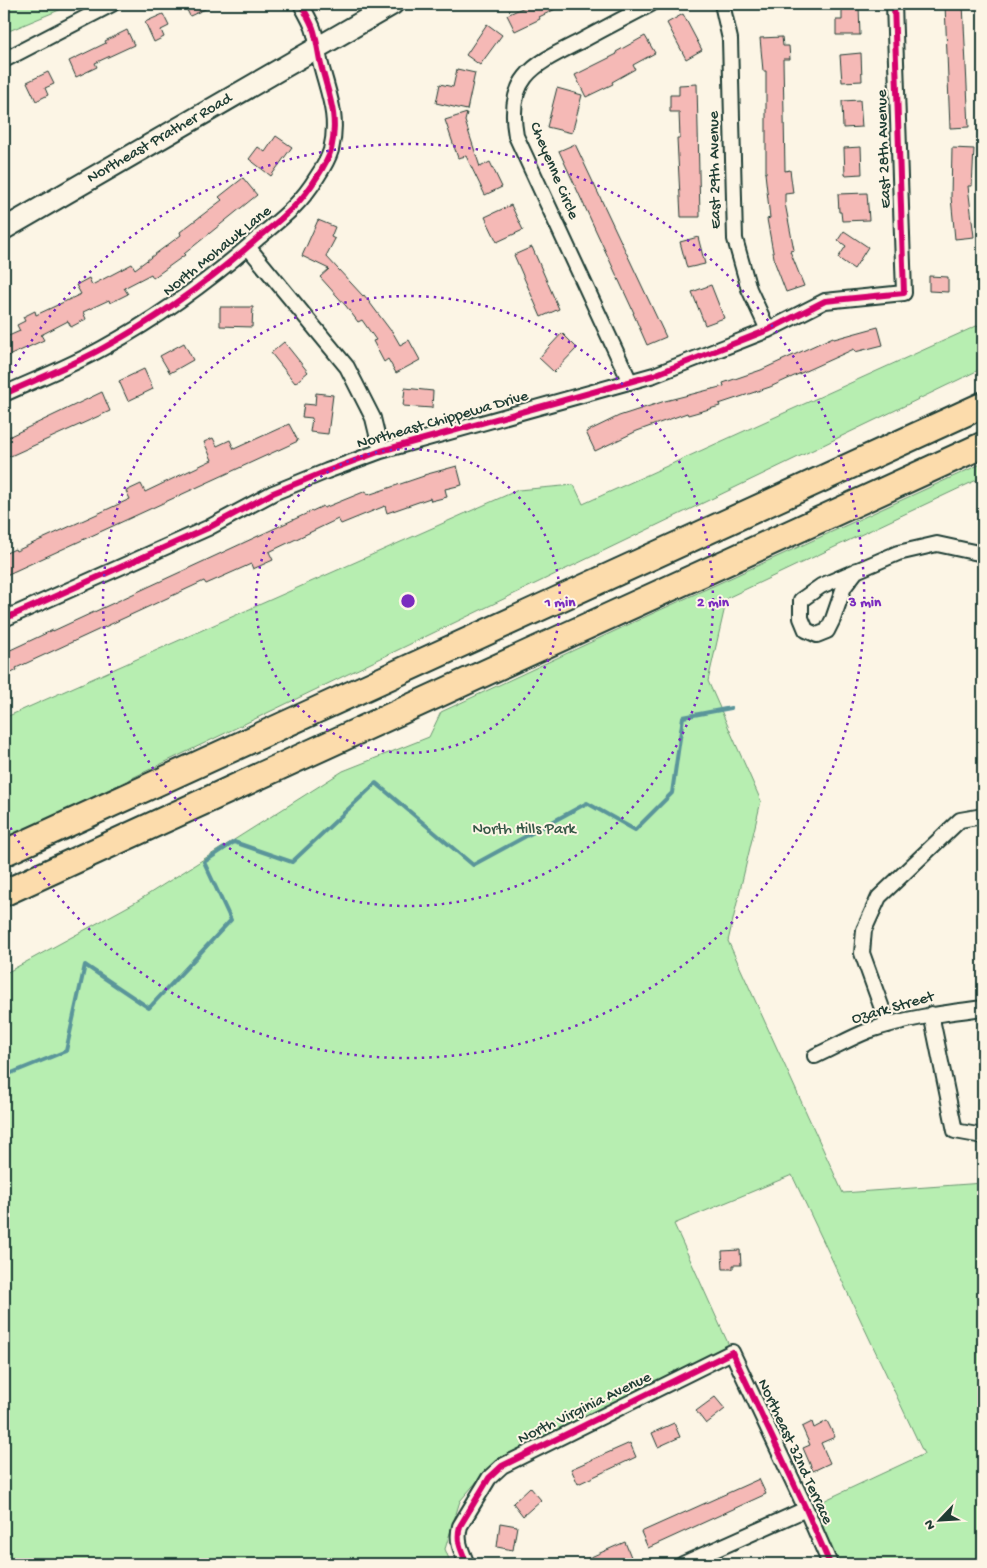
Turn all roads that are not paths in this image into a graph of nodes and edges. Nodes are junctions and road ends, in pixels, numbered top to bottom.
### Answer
1 (112, 4) edge
2 (302, 4) edge
3 (393, 4) edge
4 (651, 4) edge
5 (722, 4) edge
6 (894, 4) edge
7 (316, 48) junction
8 (4, 60) edge
9 (4, 229) edge
10 (248, 247) junction
11 (904, 293) joint
12 (768, 330) junction
13 (630, 382) junction
14 (4, 394) edge
15 (983, 405) edge
16 (983, 445) edge
17 (381, 451) junction
18 (983, 554) edge
19 (857, 570) junction
20 (4, 619) edge
21 (983, 816) edge
22 (4, 853) edge
23 (4, 892) edge
24 (983, 1008) edge
25 (931, 1014) junction
26 (888, 1025) junction
27 (815, 1056) dead end
28 (983, 1136) edge
29 (732, 1352) joint
30 (806, 1509) junction
31 (467, 1564) edge
32 (683, 1564) edge
33 (830, 1564) edge

1 - 8 street
2 - 7 street, North Mohawk Lane
3 - 7 main road, Northeast Prather Road
4 - 13 street, Cheyenne Circle
5 - 12 street, East 29th Avenue
6 - 11 street, East 28th Avenue
7 - 9 main road, Northeast Prather Road
7 - 10 street, North Mohawk Lane
10 - 14 street, North Mohawk Lane
10 - 17 street
11 - 12 street, Northeast Chippewa Drive
12 - 13 street, Northeast Chippewa Drive
13 - 17 street, Northeast Chippewa Drive
15 - 22 highway
16 - 23 highway
17 - 20 street, Northeast Chippewa Drive
18 - 19 street
19 - 19 street
21 - 26 street
24 - 25 street, Ozark Street
25 - 26 street, Ozark Street
25 - 28 street
26 - 27 street, Ozark Street
29 - 30 street, Northeast 32nd Terrace
29 - 31 street, North Virginia Avenue
30 - 32 street
30 - 33 street, Northeast 32nd Terrace

